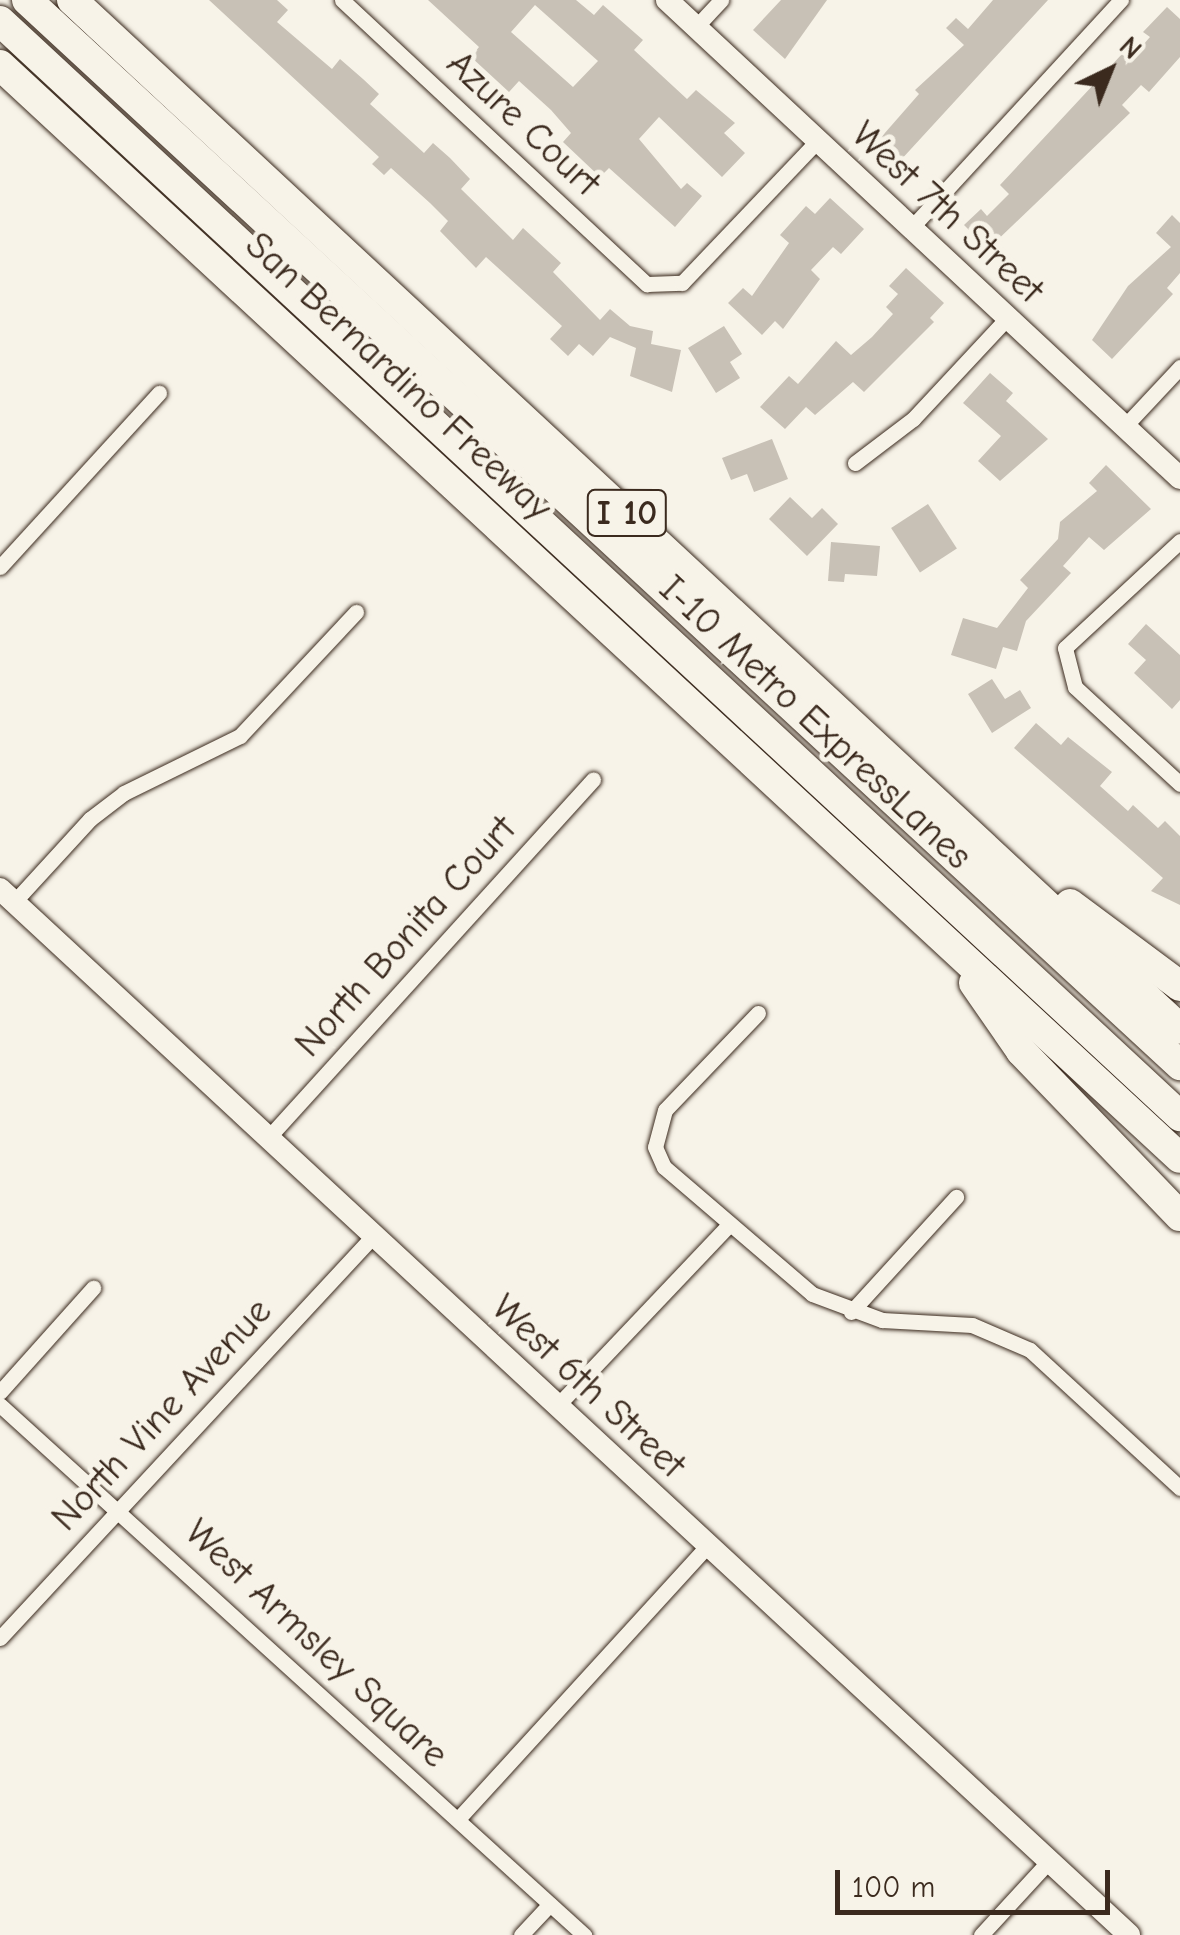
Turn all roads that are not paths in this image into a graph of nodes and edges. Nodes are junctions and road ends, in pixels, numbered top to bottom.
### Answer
1 (27, 0) edge
2 (72, 0) edge
3 (342, 0) edge
4 (667, 0) edge
5 (721, 0) edge
6 (1121, 0) edge
7 (0, 21) edge
8 (696, 27) junction
9 (0, 65) edge
10 (818, 141) junction
11 (912, 226) junction
12 (1009, 316) junction
13 (1180, 367) edge
14 (159, 394) dead end
15 (1125, 426) junction
16 (855, 463) dead end
17 (1180, 478) edge
18 (1180, 541) edge
19 (0, 567) edge
20 (356, 612) dead end
21 (593, 780) dead end
22 (1180, 784) edge
23 (950, 816) junction
24 (7, 896) edge
25 (942, 935) junction
26 (1180, 986) edge
27 (758, 1013) dead end
28 (1180, 1029) edge
29 (1180, 1066) edge
30 (1180, 1116) edge
31 (268, 1138) junction
32 (1180, 1158) edge
33 (956, 1197) dead end
34 (1180, 1216) edge
35 (730, 1224) junction
36 (373, 1236) junction
37 (93, 1288) dead end
38 (852, 1312) junction
39 (0, 1392) edge
40 (0, 1405) edge
41 (557, 1406) junction
42 (1180, 1488) edge
43 (120, 1508) junction
44 (708, 1545) junction
45 (0, 1638) edge
46 (458, 1819) junction
47 (1049, 1861) junction
48 (550, 1904) junction
49 (521, 1935) edge
50 (584, 1935) edge
51 (981, 1935) edge
52 (1129, 1935) edge

1 - 29 highway, I-10 Metro ExpressLanes
2 - 23 highway, San Bernardino Freeway / I 10
3 - 10 street, Azure Court
4 - 8 street, West 7th Street
5 - 8 street
6 - 11 street
7 - 30 highway, I-10 Metro ExpressLanes
8 - 10 street, West 7th Street
9 - 25 highway, San Bernardino Freeway / I 10
10 - 11 street, West 7th Street
11 - 12 street, West 7th Street
12 - 15 street, West 7th Street
12 - 16 street
13 - 15 street
14 - 19 street
15 - 17 street, West 7th Street
18 - 22 street
20 - 24 street
21 - 31 street, North Bonita Court
23 - 26 highway
23 - 28 highway, San Bernardino Freeway / I 10
24 - 31 street, West 6th Street
25 - 32 highway, San Bernardino Freeway / I 10
25 - 34 highway
27 - 35 street
31 - 36 street, West 6th Street
33 - 38 street
35 - 38 street
35 - 41 street
36 - 41 street, West 6th Street
36 - 43 street, North Vine Avenue
37 - 39 street
38 - 42 street
40 - 43 street, West Armsley Square
41 - 44 street, West 6th Street
43 - 45 street, North Vine Avenue
43 - 46 street, West Armsley Square
44 - 46 street
44 - 47 street, West 6th Street
46 - 48 street, West Armsley Square
47 - 51 street
47 - 52 street, West 6th Street
48 - 49 street
48 - 50 street, West Armsley Square

